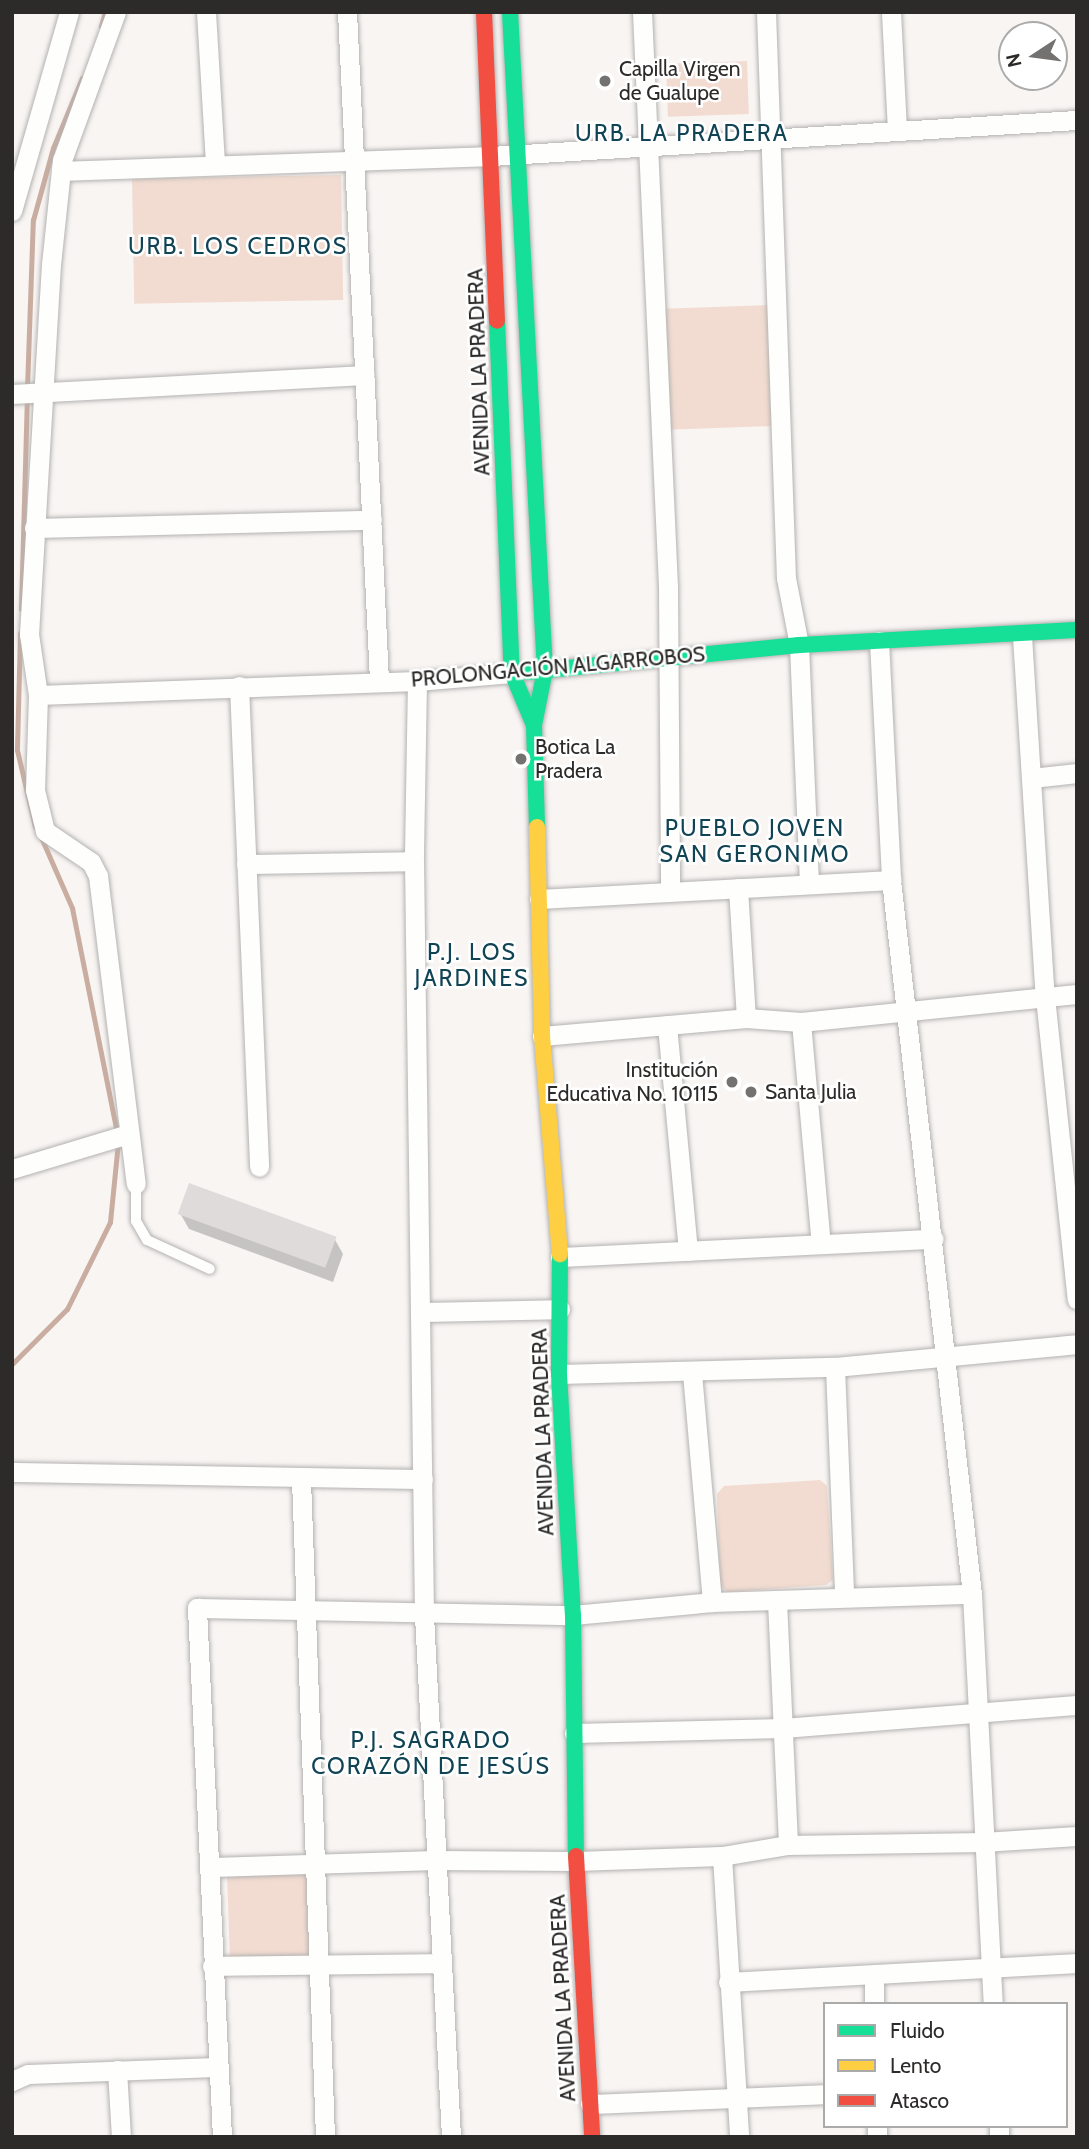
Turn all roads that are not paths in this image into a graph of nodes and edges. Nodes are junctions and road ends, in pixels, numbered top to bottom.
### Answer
1 (69, 12) edge
2 (116, 12) edge
3 (206, 12) edge
4 (347, 12) edge
5 (484, 12) edge
6 (510, 12) edge
7 (642, 12) edge
8 (766, 12) edge
9 (891, 12) edge
10 (1077, 120) edge
11 (897, 131) junction
12 (771, 139) junction
13 (648, 146) junction
14 (518, 154) junction
15 (491, 156) junction
16 (354, 161) junction
17 (215, 164) junction
18 (18, 170) edge
19 (61, 171) junction
20 (12, 211) edge
21 (364, 375) junction
22 (13, 394) edge
23 (39, 394) junction
24 (372, 520) junction
25 (34, 528) junction
26 (1077, 630) edge
27 (1022, 636) junction
28 (879, 641) junction
29 (799, 645) junction
30 (666, 658) junction
31 (545, 670) junction
32 (512, 673) junction
33 (379, 680) junction
34 (417, 681) junction
35 (239, 686) junction
36 (38, 695) junction
37 (534, 725) junction
38 (1077, 773) edge
39 (1032, 778) junction
40 (414, 861) junction
41 (246, 864) junction
42 (891, 880) junction
43 (809, 884) junction
44 (738, 888) junction
45 (670, 892) junction
46 (539, 899) junction
47 (1077, 994) edge
48 (1045, 997) junction
49 (904, 1012) junction
50 (746, 1018) junction
51 (801, 1022) junction
52 (667, 1025) junction
53 (542, 1036) junction
54 (121, 1136) junction
55 (259, 1167) dead end
56 (12, 1169) edge
57 (136, 1184) joint
58 (1071, 1206) edge
59 (934, 1240) junction
60 (821, 1244) junction
61 (688, 1251) junction
62 (560, 1257) junction
63 (210, 1269) dead end
64 (1077, 1299) edge
65 (560, 1309) junction
66 (421, 1312) junction
67 (1077, 1344) edge
68 (948, 1359) junction
69 (835, 1367) junction
70 (692, 1373) junction
71 (559, 1374) junction
72 (12, 1472) edge
73 (301, 1479) junction
74 (423, 1479) junction
75 (972, 1594) junction
76 (845, 1596) junction
77 (777, 1601) junction
78 (712, 1602) junction
79 (306, 1608) junction
80 (424, 1615) junction
81 (573, 1615) junction
82 (1077, 1705) edge
83 (976, 1711) junction
84 (783, 1728) junction
85 (573, 1734) junction
86 (1077, 1836) edge
87 (983, 1842) junction
88 (788, 1845) junction
89 (722, 1856) junction
90 (436, 1860) junction
91 (576, 1861) junction
92 (315, 1866) junction
93 (212, 1867) junction
94 (442, 1963) junction
95 (1077, 1963) edge
96 (319, 1964) junction
97 (212, 1966) junction
98 (991, 1968) junction
99 (873, 1974) junction
100 (728, 1982) junction
101 (874, 2002) edge
102 (993, 2002) edge
103 (216, 2067) junction
104 (117, 2070) junction
105 (12, 2081) edge
106 (823, 2094) edge
107 (737, 2100) junction
108 (590, 2104) junction
109 (121, 2137) edge
110 (222, 2137) edge
111 (325, 2137) edge
112 (451, 2137) edge
113 (592, 2137) edge
114 (739, 2137) edge

1 - 18 street
2 - 19 street
3 - 17 street
4 - 16 street
5 - 15 street, AVENIDA LA PRADERA
6 - 14 street, AVENIDA LA PRADERA
7 - 13 street
8 - 12 street
9 - 11 street
10 - 11 street
11 - 12 street
12 - 13 street
12 - 29 street
13 - 14 street
13 - 30 street
14 - 15 street
14 - 31 street, AVENIDA LA PRADERA
15 - 16 street
15 - 32 street, AVENIDA LA PRADERA
16 - 17 street
16 - 21 street
17 - 19 street
18 - 20 street
19 - 23 street
21 - 23 street
21 - 24 street
22 - 23 street
23 - 25 street
24 - 25 street
24 - 33 street
25 - 36 street
26 - 27 street, PROLONGACIÓN ALGARROBOS
27 - 28 street, PROLONGACIÓN ALGARROBOS
27 - 39 street
28 - 29 street, PROLONGACIÓN ALGARROBOS
28 - 42 street
29 - 30 street, PROLONGACIÓN ALGARROBOS
29 - 43 street
30 - 31 street, PROLONGACIÓN ALGARROBOS
30 - 45 street
31 - 32 street, PROLONGACIÓN ALGARROBOS
31 - 37 street, AVENIDA LA PRADERA
32 - 34 street, PROLONGACIÓN ALGARROBOS
32 - 37 street, AVENIDA LA PRADERA
33 - 34 street, PROLONGACIÓN ALGARROBOS
33 - 35 street, PROLONGACIÓN ALGARROBOS
34 - 40 street
35 - 36 street, PROLONGACIÓN ALGARROBOS
35 - 41 street
36 - 54 street
37 - 46 street, AVENIDA LA PRADERA
38 - 39 street
39 - 48 street
40 - 41 street
40 - 66 street
41 - 55 street
42 - 43 street
42 - 49 street
43 - 44 street
44 - 45 street
44 - 50 street
45 - 46 street
46 - 53 street, AVENIDA LA PRADERA
47 - 48 street
48 - 49 street
48 - 58 street
49 - 51 street
49 - 59 street
50 - 51 street
50 - 52 street
51 - 60 street
52 - 53 street
52 - 61 street
53 - 62 street, AVENIDA LA PRADERA
54 - 56 street
54 - 57 street
57 - 63 lane
58 - 64 street
59 - 60 street
59 - 68 street
60 - 61 street
61 - 62 street
62 - 65 street, AVENIDA LA PRADERA
65 - 66 street
65 - 71 street, AVENIDA LA PRADERA
66 - 74 street
67 - 68 street
68 - 69 street
68 - 75 street
69 - 70 street
69 - 76 street
70 - 71 street
70 - 78 street
71 - 81 street, AVENIDA LA PRADERA
72 - 73 street
73 - 74 street
73 - 79 street
74 - 80 street
75 - 76 street
75 - 83 street
76 - 77 street
77 - 78 street
77 - 84 street
78 - 81 street
79 - 80 street
79 - 92 street
79 - 93 street
80 - 81 street
80 - 90 street
81 - 85 street, AVENIDA LA PRADERA
82 - 83 street
83 - 84 street
83 - 87 street
84 - 85 street
84 - 88 street
85 - 91 street, AVENIDA LA PRADERA
86 - 87 street
87 - 88 street
87 - 98 street
88 - 89 street
89 - 91 street
89 - 100 street
90 - 91 street
90 - 92 street
90 - 94 street
91 - 108 street, AVENIDA LA PRADERA
92 - 93 street
92 - 96 street
93 - 97 street
94 - 96 street
94 - 112 street
95 - 98 street
96 - 97 street
96 - 111 street
97 - 103 street
98 - 99 street
98 - 102 street
99 - 100 street
99 - 101 street
100 - 107 street
103 - 104 street
103 - 110 street
104 - 105 street
104 - 109 street
106 - 107 street
107 - 108 street
107 - 114 street
108 - 113 street, AVENIDA LA PRADERA

